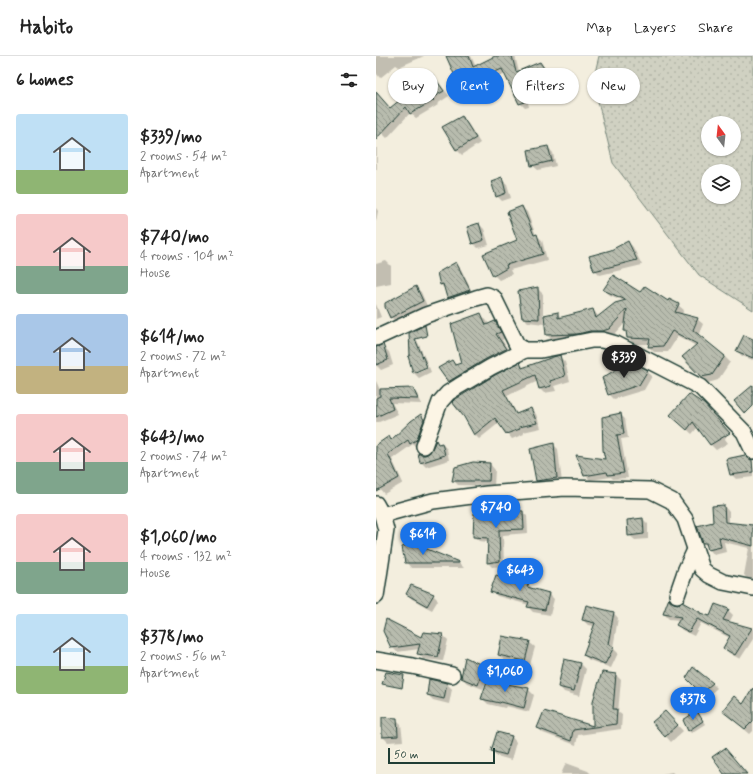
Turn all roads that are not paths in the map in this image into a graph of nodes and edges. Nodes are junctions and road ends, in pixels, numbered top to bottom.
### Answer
1 (376, 338) edge
2 (524, 350) junction
3 (424, 446) dead end
4 (753, 451) edge
5 (379, 510) edge
6 (695, 550) junction
7 (753, 588) edge
8 (677, 595) dead end
9 (376, 596) edge
10 (376, 660) edge
11 (452, 675) dead end

1 - 2 street
2 - 3 street
2 - 4 street
5 - 6 street
5 - 9 street
6 - 7 street
6 - 8 street
10 - 11 street

